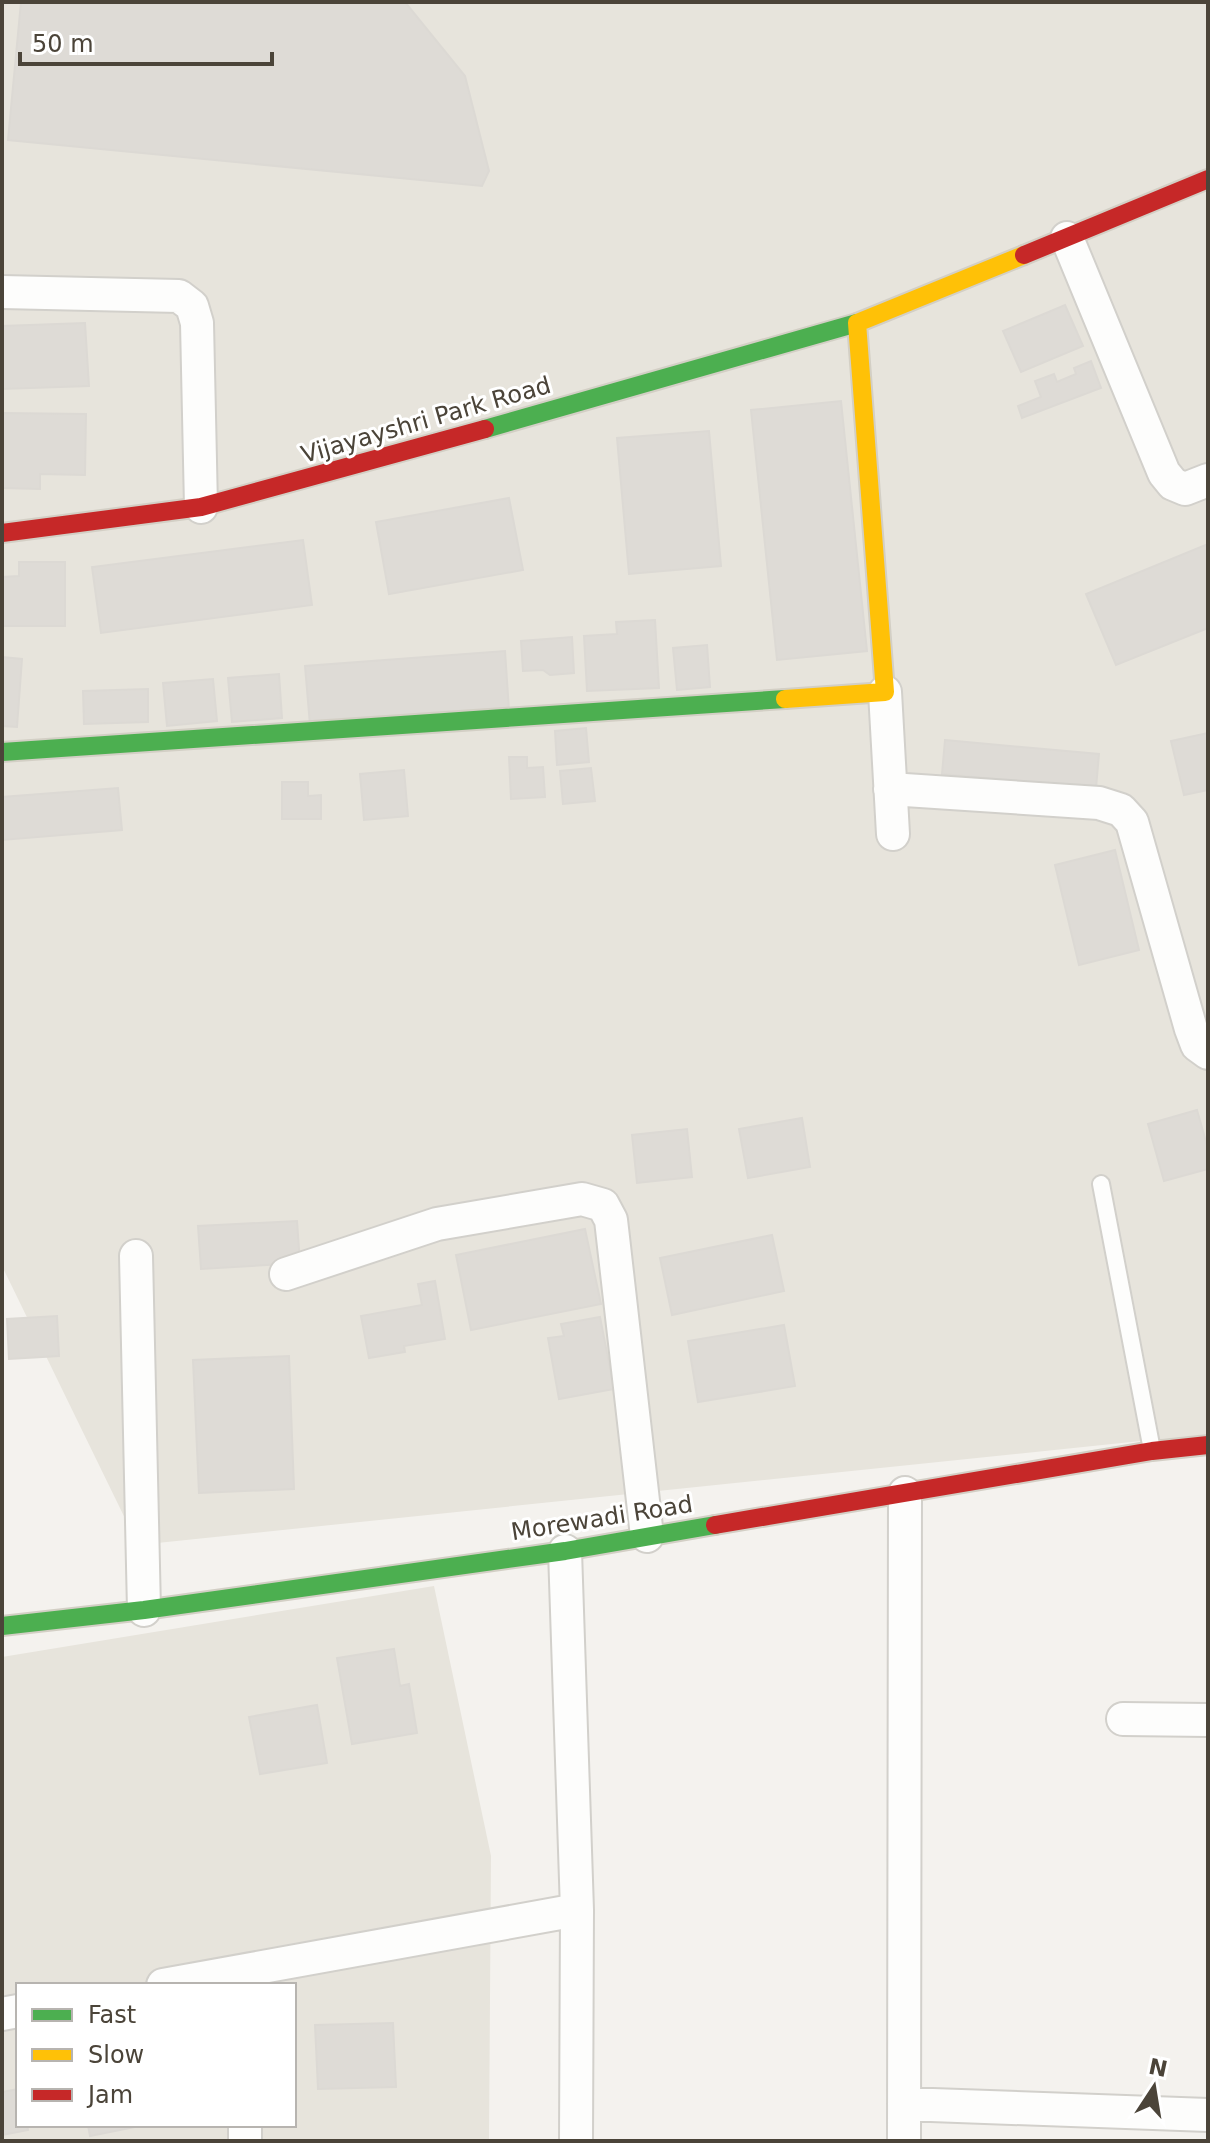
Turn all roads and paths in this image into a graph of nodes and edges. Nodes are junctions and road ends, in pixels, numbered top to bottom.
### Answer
1 (1208, 179) edge
2 (1067, 238) junction
3 (2, 292) edge
4 (857, 323) junction
5 (1208, 480) edge
6 (201, 507) junction
7 (2, 533) edge
8 (885, 692) junction
9 (2, 752) edge
10 (890, 789) junction
11 (893, 834) dead end
12 (1208, 1055) edge
13 (1101, 1184) dead end
14 (136, 1256) dead end
15 (286, 1274) dead end
16 (1208, 1445) edge
17 (1152, 1451) junction
18 (905, 1493) junction
19 (647, 1536) junction
20 (565, 1551) junction
21 (144, 1610) junction
22 (2, 1626) edge
23 (1123, 1719) dead end
24 (1208, 1720) edge
25 (577, 1910) junction
26 (248, 1977) edge
27 (184, 1983) edge
28 (904, 2104) junction
29 (1208, 2115) edge
30 (576, 2141) edge
31 (904, 2141) edge

1 - 2 street, Vijayayshri Park Road
2 - 4 street, Vijayayshri Park Road
2 - 5 street
3 - 6 street
4 - 6 street, Vijayayshri Park Road
4 - 8 street
6 - 7 street, Vijayayshri Park Road
8 - 9 street
8 - 10 street
10 - 11 street
10 - 12 street
13 - 17 lane
14 - 21 street
15 - 19 street
16 - 17 street, Morewadi Road
17 - 18 street, Morewadi Road
18 - 19 street, Morewadi Road
18 - 28 street
19 - 20 street, Morewadi Road
20 - 21 street, Morewadi Road
20 - 25 street
21 - 22 street, Morewadi Road
23 - 24 street
25 - 26 street
25 - 30 street
26 - 27 street
28 - 29 street
28 - 31 street

